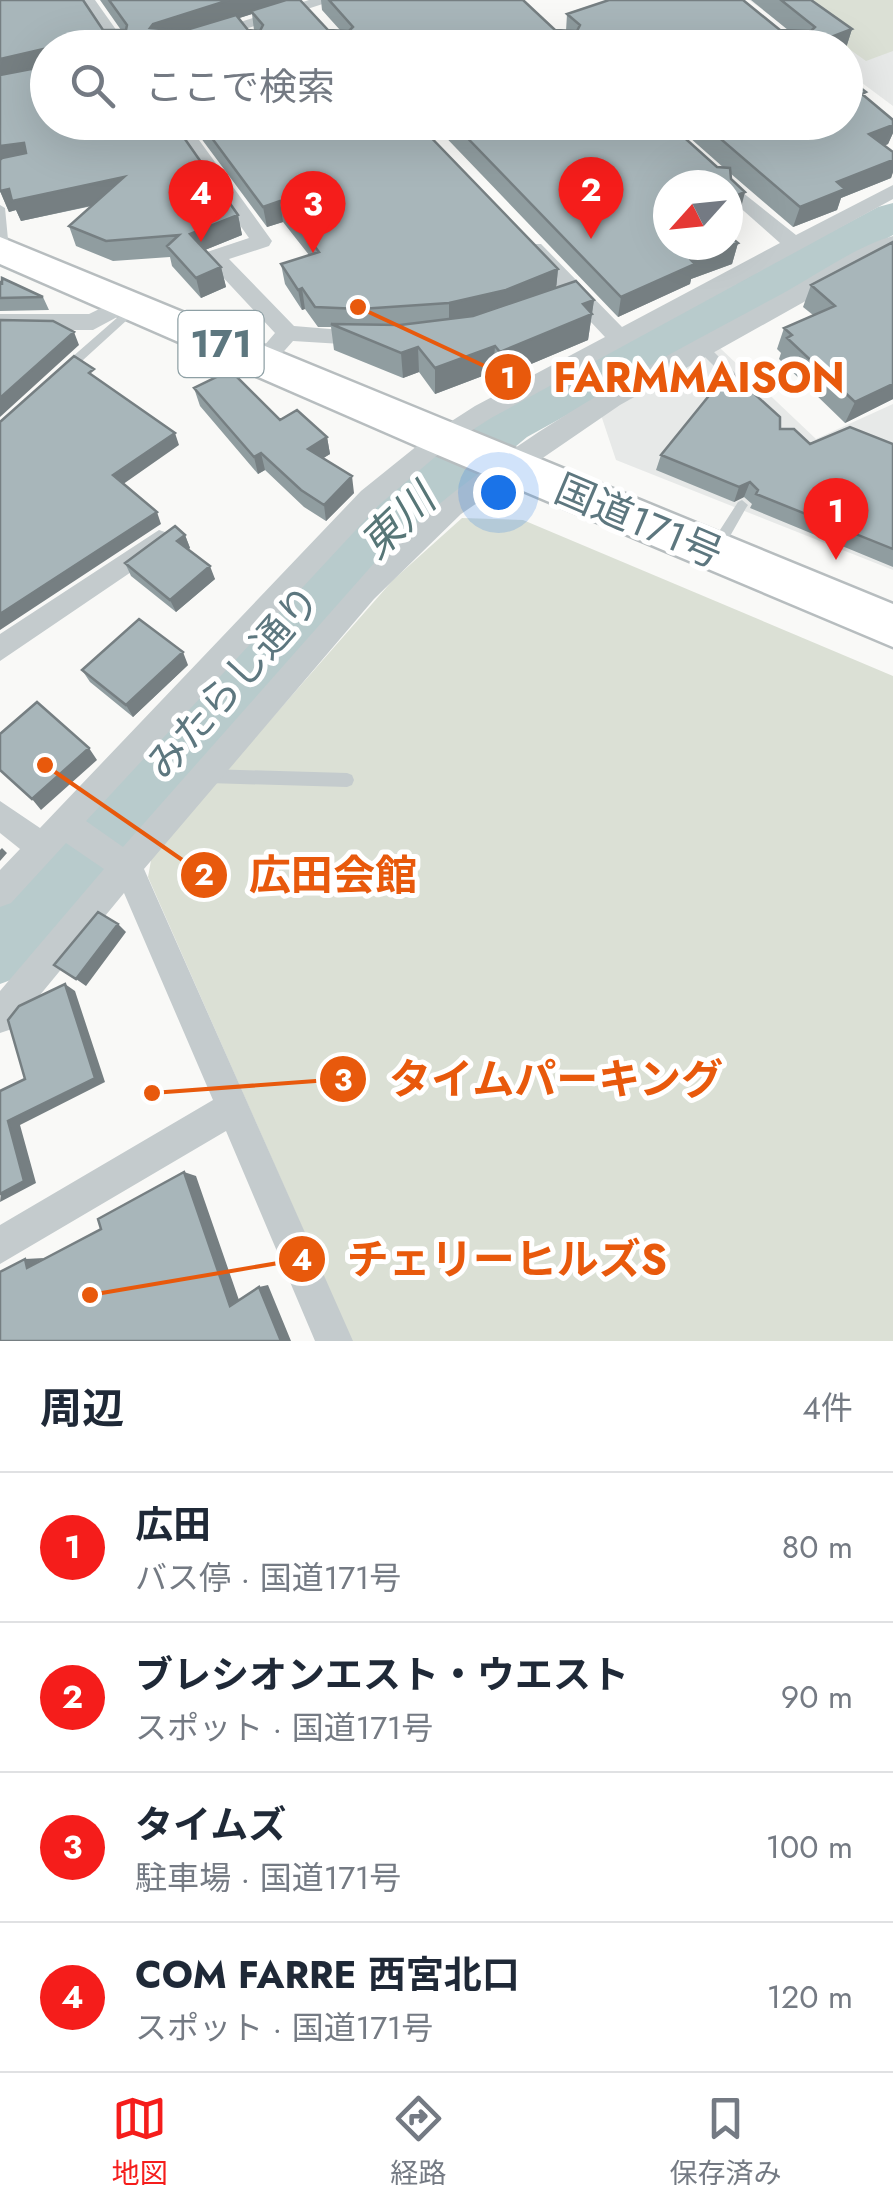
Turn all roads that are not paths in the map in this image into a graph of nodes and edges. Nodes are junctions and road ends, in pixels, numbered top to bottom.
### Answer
1 (86, 0) edge
2 (328, 0) edge
3 (306, 9) edge
4 (108, 30) edge
5 (248, 30) edge
6 (189, 140) edge
7 (893, 191) edge
8 (743, 200) edge
9 (0, 208) edge
10 (522, 236) edge
11 (793, 243) junction
12 (2, 250) edge
13 (890, 250) edge
14 (130, 305) junction
15 (0, 322) edge
16 (619, 338) junction
17 (396, 340) edge
18 (275, 347) junction
19 (703, 348) junction
20 (54, 380) edge
21 (744, 390) edge
22 (445, 441) junction
23 (502, 464) junction
24 (742, 505) edge
25 (165, 536) edge
26 (713, 553) junction
27 (893, 626) edge
28 (0, 650) edge
29 (203, 776) junction
30 (347, 780) dead end
31 (0, 815) edge
32 (70, 828) junction
33 (40, 846) junction
34 (119, 862) junction
35 (0, 892) edge
36 (0, 1017) edge
37 (232, 1108) junction
38 (0, 1246) edge
39 (334, 1341) edge

1 - 4 street
2 - 3 street
3 - 5 street
6 - 18 street
7 - 11 street
8 - 11 street
9 - 12 lane
10 - 16 street
11 - 16 street
12 - 14 highway, 国道171号 / 171
13 - 19 street, みたらし通り
14 - 15 street
14 - 18 highway, 国道171号 / 171
14 - 20 lane
16 - 22 street
17 - 18 street
18 - 22 highway, 国道171号 / 171
19 - 21 lane
19 - 23 street, みたらし通り
22 - 23 highway, 国道171号 / 171
22 - 32 street
23 - 26 highway, 国道171号 / 171
23 - 29 street, みたらし通り
24 - 26 lane
25 - 28 street
26 - 27 highway, 国道171号 / 171
29 - 30 lane
29 - 34 street, みたらし通り
31 - 33 street
32 - 33 street
32 - 34 street
33 - 35 street
34 - 36 street, みたらし通り
34 - 37 street
37 - 38 street
37 - 39 street

